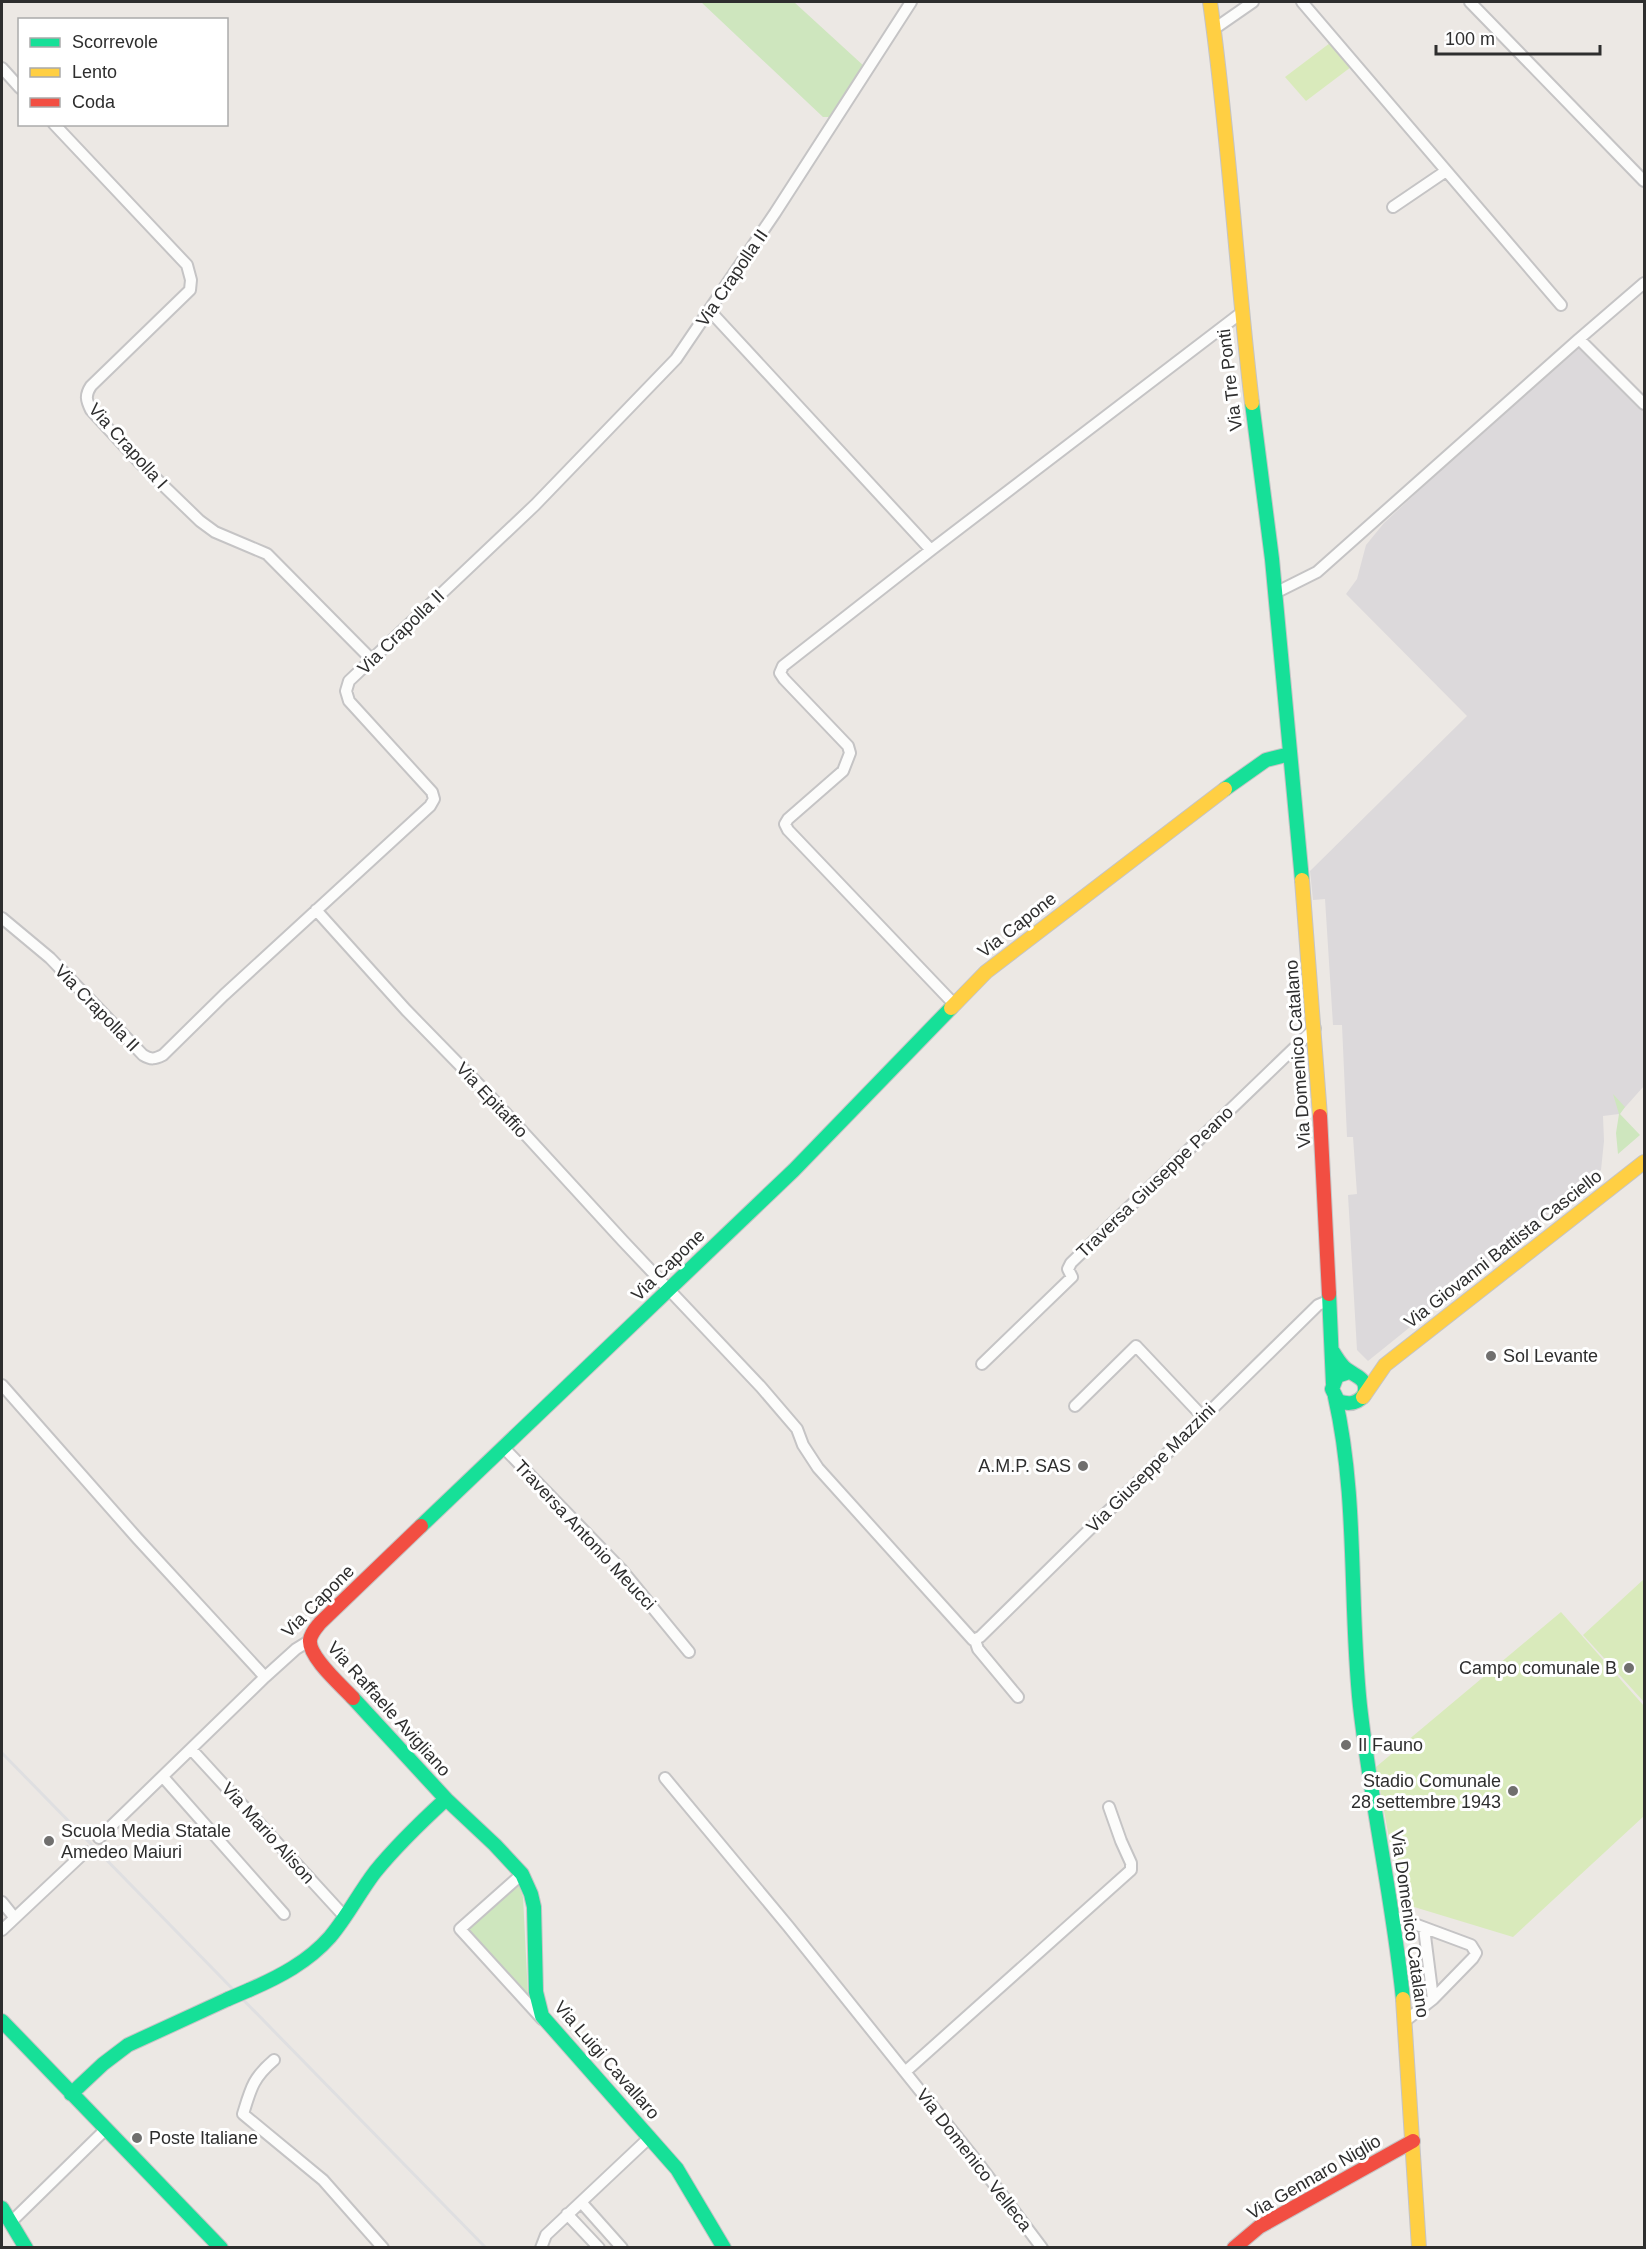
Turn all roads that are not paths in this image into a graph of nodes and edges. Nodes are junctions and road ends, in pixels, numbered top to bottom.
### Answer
1 (911, 2) edge
2 (1210, 2) edge
3 (1253, 2) edge
4 (1302, 2) edge
5 (1470, 2) edge
6 (1214, 29) junction
7 (2, 68) edge
8 (18, 86) edge
9 (56, 126) edge
10 (1446, 171) junction
11 (1644, 181) edge
12 (1394, 207) dead end
13 (1644, 283) edge
14 (1561, 305) dead end
15 (710, 311) junction
16 (1241, 313) junction
17 (1579, 339) junction
18 (1644, 404) edge
19 (931, 550) junction
20 (1275, 593) junction
21 (371, 659) junction
22 (1290, 754) junction
23 (316, 910) junction
24 (2, 918) edge
25 (954, 1004) junction
26 (1315, 1028) junction
27 (1644, 1162) edge
28 (669, 1290) junction
29 (1330, 1300) junction
30 (1333, 1352) junction
31 (982, 1364) dead end
32 (1385, 1365) junction
33 (1352, 1372) junction
34 (2, 1386) edge
35 (1334, 1391) junction
36 (1359, 1401) junction
37 (1076, 1406) dead end
38 (1203, 1417) junction
39 (1342, 1427) junction
40 (503, 1447) junction
41 (975, 1640) junction
42 (309, 1641) junction
43 (689, 1652) dead end
44 (266, 1677) junction
45 (1018, 1697) dead end
46 (191, 1749) junction
47 (163, 1777) junction
48 (665, 1778) dead end
49 (446, 1799) junction
50 (1109, 1807) dead end
51 (99, 1838) dead end
52 (85, 1852) dead end
53 (522, 1874) junction
54 (2, 1902) edge
55 (284, 1914) dead end
56 (1393, 1916) junction
57 (14, 1917) junction
58 (345, 1917) junction
59 (1424, 1928) junction
60 (2, 1930) edge
61 (1433, 1999) junction
62 (2, 2020) edge
63 (1405, 2021) junction
64 (546, 2023) junction
65 (274, 2060) dead end
66 (905, 2072) junction
67 (71, 2094) junction
68 (105, 2130) junction
69 (650, 2137) junction
70 (1413, 2141) junction
71 (581, 2202) junction
72 (2, 2208) edge
73 (567, 2214) junction
74 (11, 2222) junction
75 (22, 2246) edge
76 (221, 2247) edge
77 (383, 2247) edge
78 (541, 2247) edge
79 (599, 2247) edge
80 (622, 2247) edge
81 (724, 2247) edge
82 (1042, 2247) edge
83 (1234, 2247) edge
84 (1419, 2247) edge

1 - 15 street, Via Crapolla II
2 - 6 street, Via Tre Ponti
3 - 6 street
4 - 10 street
5 - 11 street
6 - 16 street, Via Tre Ponti
7 - 8 street
9 - 21 street, Via Crapolla I
10 - 12 street
10 - 14 street
13 - 17 street
15 - 19 street
15 - 21 street, Via Crapolla II
16 - 19 street
16 - 20 street, Via Tre Ponti
17 - 18 street
17 - 20 street
19 - 25 street
20 - 22 street, Via Tre Ponti
21 - 23 street, Via Crapolla II
22 - 25 street, Via Capone
22 - 26 street, Via Domenico Catalano
23 - 24 street, Via Crapolla II
23 - 28 street, Via Epitaffio
25 - 28 street, Via Capone
26 - 29 street, Via Domenico Catalano
26 - 31 street, Traversa Giuseppe Peano
27 - 32 street, Via Giovanni Battista Casciello
28 - 40 street, Via Capone
28 - 41 street
29 - 30 street, Via Domenico Catalano
29 - 38 street, Via Giuseppe Mazzini
30 - 33 street
30 - 35 street, Via Domenico Catalano
32 - 33 street, Via Giovanni Battista Casciello
32 - 36 street, Via Giovanni Battista Casciello
33 - 35 street
33 - 36 street
34 - 44 street
35 - 36 street
35 - 39 street, Via Domenico Catalano
36 - 39 street
37 - 38 street
38 - 41 street, Via Giuseppe Mazzini
39 - 56 street, Via Domenico Catalano
40 - 42 street, Via Capone
40 - 43 street, Traversa Antonio Meucci
41 - 45 street
42 - 44 street, Via Capone
42 - 49 street, Via Raffaele Avigliano
44 - 46 street, Via Capone
46 - 47 street, Via Capone
46 - 58 street, Via Mario Alison
47 - 51 street, Via Capone
47 - 55 street
48 - 66 street, Via Domenico Velleca
49 - 53 street, Via Luigi Cavallaro
49 - 58 street
50 - 66 street
52 - 57 street
53 - 64 street, Via Luigi Cavallaro
53 - 64 street
54 - 57 street
56 - 59 street
56 - 63 street, Via Domenico Catalano
57 - 60 street
58 - 67 street, bridge
59 - 61 street
59 - 61 street
61 - 63 street
62 - 67 street
63 - 70 street, Via Domenico Catalano
64 - 69 street, Via Luigi Cavallaro
65 - 77 street
66 - 82 street, Via Domenico Velleca
67 - 68 street
68 - 74 street
68 - 76 street
69 - 71 street
69 - 81 street, Via Luigi Cavallaro
70 - 83 street, Via Gennaro Niglio
70 - 84 street, Via Domenico Catalano
71 - 73 street
71 - 80 street
72 - 74 street
73 - 78 street
73 - 79 street
74 - 75 street

